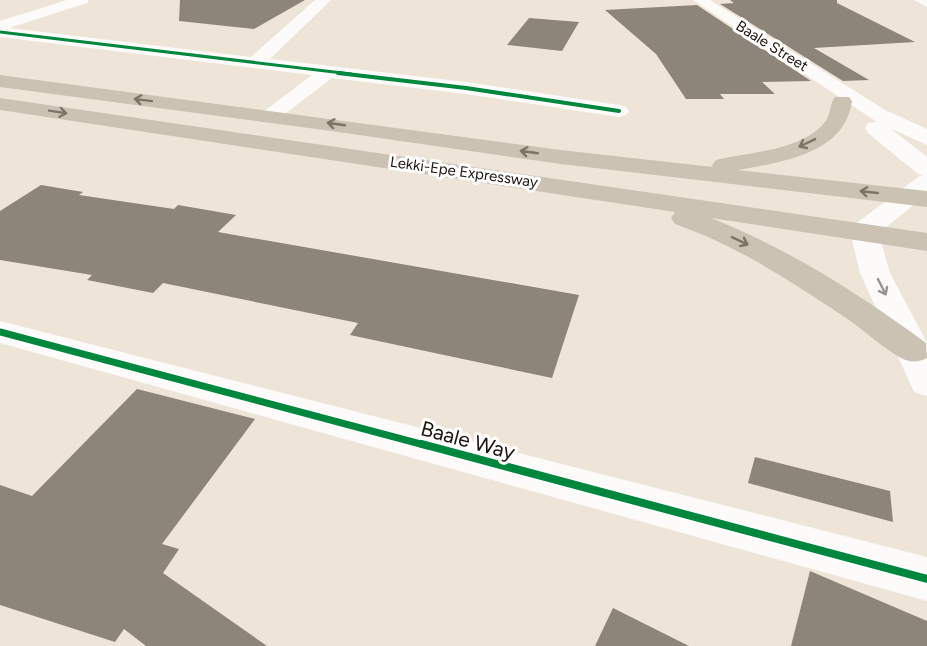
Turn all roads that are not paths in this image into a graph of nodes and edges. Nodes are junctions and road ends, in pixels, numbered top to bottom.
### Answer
1 (82, 0) edge
2 (324, 0) edge
3 (700, 0) edge
4 (921, 0) edge
5 (927, 3) edge
6 (0, 26) edge
7 (0, 32) edge
8 (256, 62) junction
9 (329, 71) junction
10 (814, 72) junction
11 (0, 81) edge
12 (842, 101) junction
13 (0, 104) edge
14 (619, 111) dead end
15 (270, 116) junction
16 (214, 136) junction
17 (927, 138) edge
18 (561, 157) junction
19 (927, 169) edge
20 (564, 187) junction
21 (917, 199) edge
22 (927, 230) edge
23 (864, 231) junction
24 (927, 242) edge
25 (0, 332) edge
26 (914, 351) junction
27 (927, 383) edge
28 (927, 579) edge

1 - 6 street
2 - 8 street
3 - 10 street, Baale Street
4 - 5 street
7 - 8 street
8 - 9 street
9 - 14 street
9 - 15 street
10 - 12 street
10 - 17 street
15 -> 11 highway, Lekki-Epe Expressway
12 -> 18 highway
12 - 19 street
13 -> 16 highway, Lekki-Epe Expressway
18 -> 15 highway, Lekki-Epe Expressway
16 - 20 highway, Lekki-Epe Expressway
16 - 21 highway
21 -> 18 highway, Lekki-Epe Expressway
20 - 23 highway, Lekki-Epe Expressway
20 -> 26 highway
21 - 23 street
22 - 23 highway
23 - 24 highway, Lekki-Epe Expressway
23 -> 26 street
25 - 28 street, Baale Way
26 - 27 street

